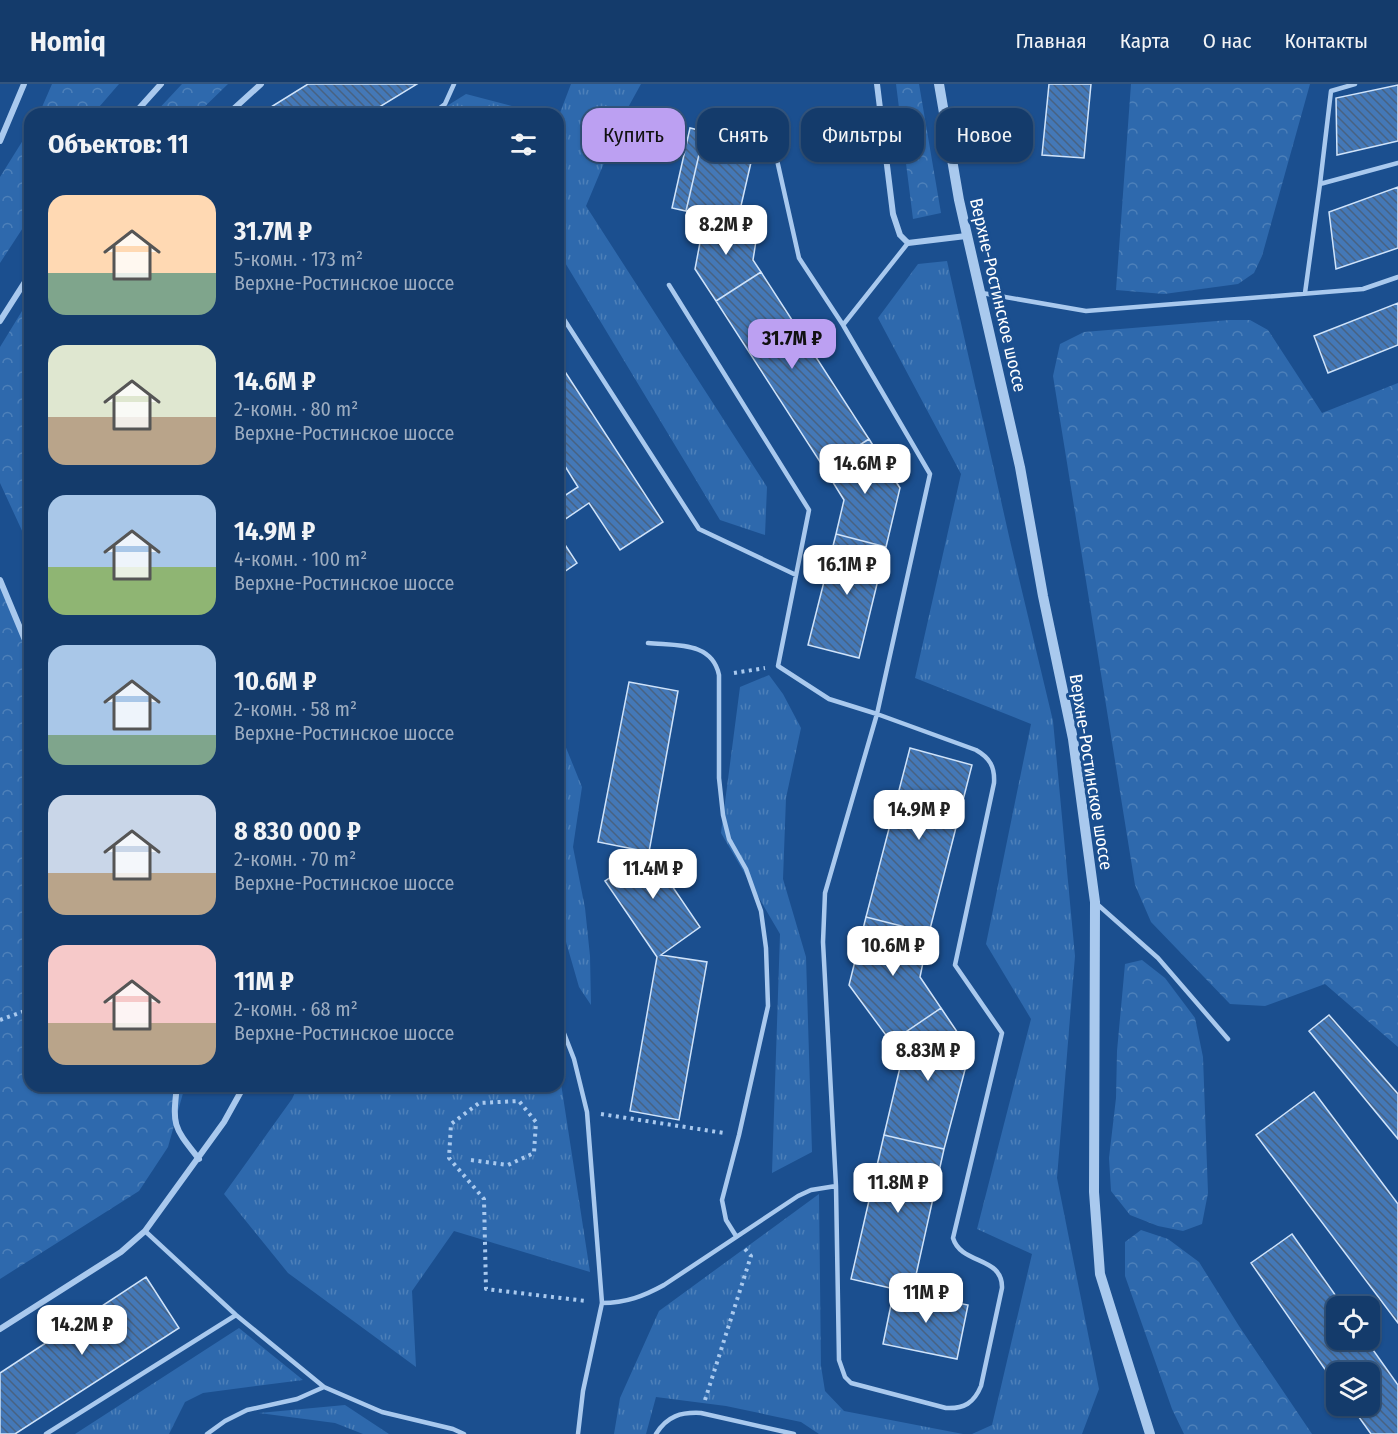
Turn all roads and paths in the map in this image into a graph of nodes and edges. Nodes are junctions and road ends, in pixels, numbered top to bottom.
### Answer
1 (24, 84) edge
2 (161, 84) edge
3 (261, 84) edge
4 (454, 84) edge
5 (877, 84) edge
6 (939, 84) edge
7 (1355, 84) edge
8 (139, 108) edge
9 (235, 108) edge
10 (440, 108) edge
11 (0, 141) edge
12 (777, 162) edge
13 (1398, 163) edge
14 (1320, 184) junction
15 (966, 236) junction
16 (908, 243) junction
17 (1398, 278) edge
18 (24, 283) edge
19 (669, 285) dead end
20 (979, 292) junction
21 (1305, 293) junction
22 (564, 319) edge
23 (0, 321) edge
24 (843, 324) junction
25 (796, 575) junction
26 (0, 580) edge
27 (24, 638) edge
28 (648, 643) dead end
29 (778, 666) junction
30 (719, 675) junction
31 (877, 714) junction
32 (1095, 902) junction
33 (24, 1011) edge
34 (0, 1020) edge
35 (564, 1033) edge
36 (1228, 1039) dead end
37 (176, 1092) edge
38 (241, 1092) edge
39 (587, 1112) junction
40 (739, 1135) junction
41 (199, 1159) junction
42 (471, 1160) dead end
43 (836, 1186) junction
44 (146, 1231) junction
45 (736, 1236) junction
46 (602, 1303) junction
47 (236, 1315) junction
48 (0, 1329) edge
49 (324, 1387) junction
50 (701, 1413) junction
51 (46, 1434) edge
52 (207, 1434) edge
53 (464, 1434) edge
54 (578, 1434) edge
55 (656, 1434) edge
56 (794, 1434) edge
57 (1149, 1434) edge

1 - 11 street
2 - 8 street
3 - 9 street
4 - 10 lane
5 - 16 street
6 - 15 street, Верхне-Ростинское шоссе
7 - 14 lane
12 - 24 lane
13 - 14 lane
14 - 21 lane
15 - 16 street
15 - 20 street, Верхне-Ростинское шоссе
16 - 24 lane
17 - 21 lane
18 - 23 street
19 - 25 lane
20 - 21 lane
20 - 32 street, Верхне-Ростинское шоссе
22 - 25 lane
24 - 31 lane
25 - 29 lane
26 - 27 street
28 - 30 lane
29 - 30 path
29 - 31 lane
30 - 40 lane
31 - 43 lane
31 - 43 lane
32 - 36 lane
32 - 57 street, Верхне-Ростинское шоссе
33 - 34 path
35 - 39 lane
37 - 41 street
38 - 41 street
39 - 40 path
39 - 46 lane
40 - 45 lane
41 - 44 street
42 - 46 path
43 - 45 lane
44 - 47 lane
44 - 48 street
45 - 46 lane
45 - 50 path
46 - 54 lane
47 - 49 lane
47 - 51 lane
49 - 52 lane
49 - 53 lane
50 - 55 lane
50 - 56 lane

